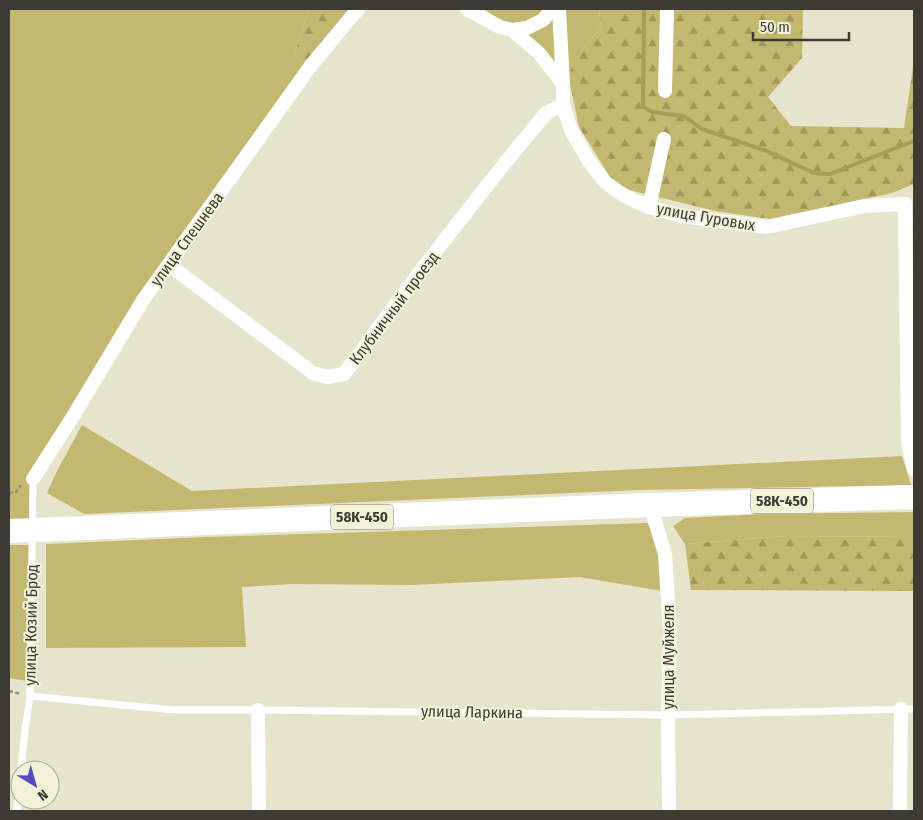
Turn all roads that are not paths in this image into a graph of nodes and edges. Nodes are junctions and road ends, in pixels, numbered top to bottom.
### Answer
1 (358, 9) edge
2 (467, 9) edge
3 (552, 9) edge
4 (559, 9) edge
5 (667, 9) edge
6 (512, 30) junction
7 (563, 84) junction
8 (665, 92) dead end
9 (563, 105) junction
10 (664, 140) dead end
11 (910, 201) edge
12 (649, 207) junction
13 (169, 265) junction
14 (911, 371) edge
15 (914, 469) edge
16 (33, 479) joint
17 (914, 497) edge
18 (650, 505) junction
19 (9, 531) edge
20 (30, 696) junction
21 (907, 709) edge
22 (258, 710) junction
23 (668, 715) junction
24 (22, 760) edge
25 (258, 811) edge
26 (669, 811) edge
27 (900, 811) edge

1 - 13 street, улица Спешнева
2 - 6 street
3 - 6 street
4 - 7 street, улица Гуровых
5 - 8 street
6 - 7 street
7 - 9 street, улица Гуровых
9 - 12 street, улица Гуровых
9 - 13 street, Клубничный проезд
10 - 12 street
11 - 12 street, улица Гуровых
11 - 14 street
13 - 16 street, улица Спешнева
14 - 15 street
16 - 20 lane, улица Козий Брод
17 - 18 highway, 58К-450
18 - 19 highway, 58К-450
18 - 23 street, улица Муйжеля
20 - 22 lane, улица Ларкина
20 - 24 lane, улица Козий Брод
21 - 23 lane, улица Ларкина
21 - 27 street
22 - 23 lane, улица Ларкина
22 - 25 street
23 - 26 street, улица Муйжеля

